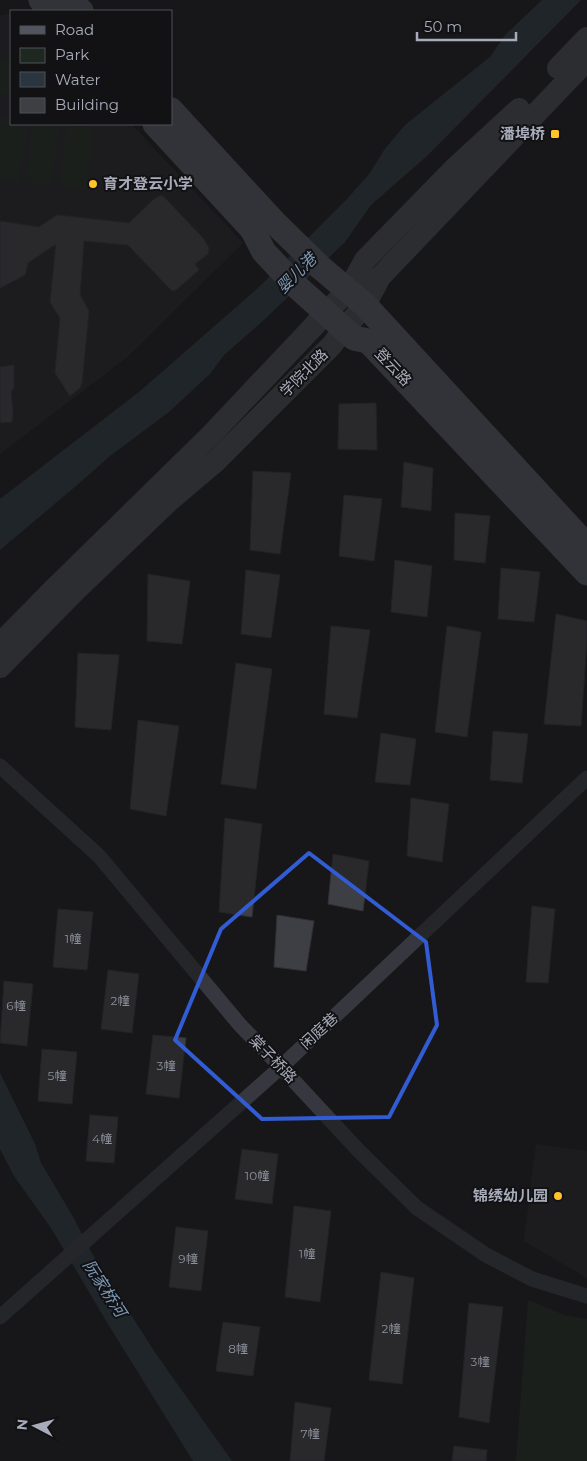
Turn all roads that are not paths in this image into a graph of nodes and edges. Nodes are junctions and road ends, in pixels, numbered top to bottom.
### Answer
1 (41, 0) edge
2 (71, 0) edge
3 (50, 10) edge
4 (80, 10) edge
5 (587, 38) edge
6 (587, 60) edge
7 (172, 111) edge
8 (156, 125) edge
9 (356, 298) junction
10 (326, 312) junction
11 (344, 329) junction
12 (587, 546) edge
13 (587, 573) edge
14 (0, 644) edge
15 (0, 668) edge
16 (0, 766) edge
17 (587, 778) edge
18 (281, 1067) junction
19 (587, 1296) edge
20 (0, 1317) edge

1 - 3 main road
2 - 4 main road
5 - 9 main road, 学院北路
6 - 9 main road, 学院北路
7 - 9 main road, 登云路
8 - 10 main road, 登云路
9 - 10 main road, 学院北路
9 - 11 main road, 学院北路
9 - 12 main road, 登云路
10 - 11 main road, 登云路
10 - 14 main road, 学院北路
11 - 13 main road, 登云路
11 - 15 main road, 学院北路
16 - 18 street, 棠子桥路
17 - 18 street, 闲庭巷
18 - 19 street, 棠子桥路
18 - 20 street, 闲庭巷

